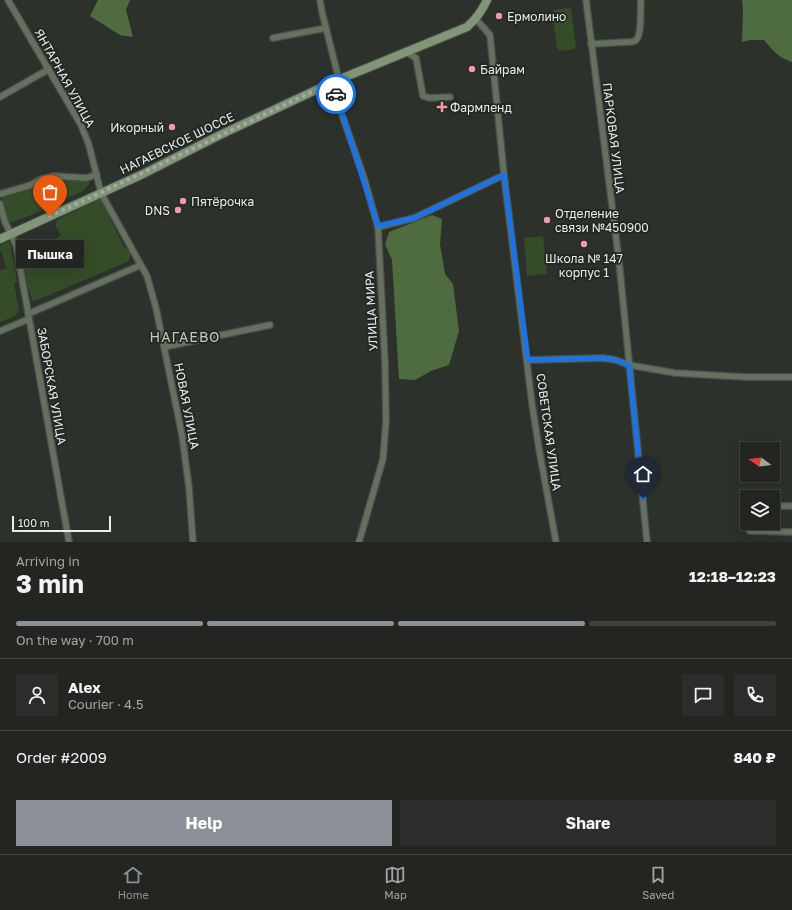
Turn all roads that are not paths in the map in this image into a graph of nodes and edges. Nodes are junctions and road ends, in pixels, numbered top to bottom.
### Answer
1 (8, 0) edge
2 (320, 0) edge
3 (586, 0) edge
4 (640, 0) edge
5 (486, 1) edge
6 (476, 19) junction
7 (326, 28) junction
8 (273, 38) dead end
9 (591, 44) junction
10 (406, 52) junction
11 (49, 69) junction
12 (336, 81) junction
13 (0, 97) edge
14 (450, 97) dead end
15 (97, 174) junction
16 (504, 175) junction
17 (101, 193) junction
18 (0, 194) edge
19 (0, 204) edge
20 (378, 226) junction
21 (11, 234) junction
22 (0, 239) edge
23 (141, 265) junction
24 (28, 316) junction
25 (270, 325) dead end
26 (0, 331) edge
27 (164, 347) junction
28 (528, 360) junction
29 (629, 365) junction
30 (792, 377) edge
31 (780, 506) edge
32 (792, 506) edge
33 (750, 531) dead end
34 (792, 532) edge
35 (69, 542) edge
36 (193, 542) edge
37 (359, 542) edge
38 (556, 542) edge
39 (647, 542) edge

1 - 11 street, ЯНТАРНАЯ УЛИЦА
2 - 7 street, УЛИЦА МИРА
3 - 9 street, ПАРКОВАЯ УЛИЦА
4 - 9 street
5 - 6 street, НАГАЕВСКОЕ ШОССЕ
6 - 10 street, НАГАЕВСКОЕ ШОССЕ
6 - 16 street, СОВЕТСКАЯ УЛИЦА
7 - 8 street
7 - 12 street, УЛИЦА МИРА
9 - 29 street, ПАРКОВАЯ УЛИЦА
10 - 12 street, НАГАЕВСКОЕ ШОССЕ
10 - 14 street
11 - 13 street
11 - 15 street, ЯНТАРНАЯ УЛИЦА
12 - 17 street, НАГАЕВСКОЕ ШОССЕ
12 - 20 street, УЛИЦА МИРА
15 - 17 street, ЯНТАРНАЯ УЛИЦА
15 - 18 street
16 - 20 street
16 - 28 street, СОВЕТСКАЯ УЛИЦА
17 - 21 street, НАГАЕВСКОЕ ШОССЕ
17 - 23 street, НОВАЯ УЛИЦА
19 - 21 street, ЗАБОРСКАЯ УЛИЦА
20 - 37 street, УЛИЦА МИРА
21 - 22 street, НАГАЕВСКОЕ ШОССЕ
21 - 24 street, ЗАБОРСКАЯ УЛИЦА
23 - 24 street
23 - 27 street, НОВАЯ УЛИЦА
24 - 26 street
24 - 35 street, ЗАБОРСКАЯ УЛИЦА
25 - 27 street
27 - 36 street, НОВАЯ УЛИЦА
28 - 29 street
28 - 38 street, СОВЕТСКАЯ УЛИЦА
29 - 30 street
29 - 39 street, ПАРКОВАЯ УЛИЦА
31 - 32 street
33 - 34 street

